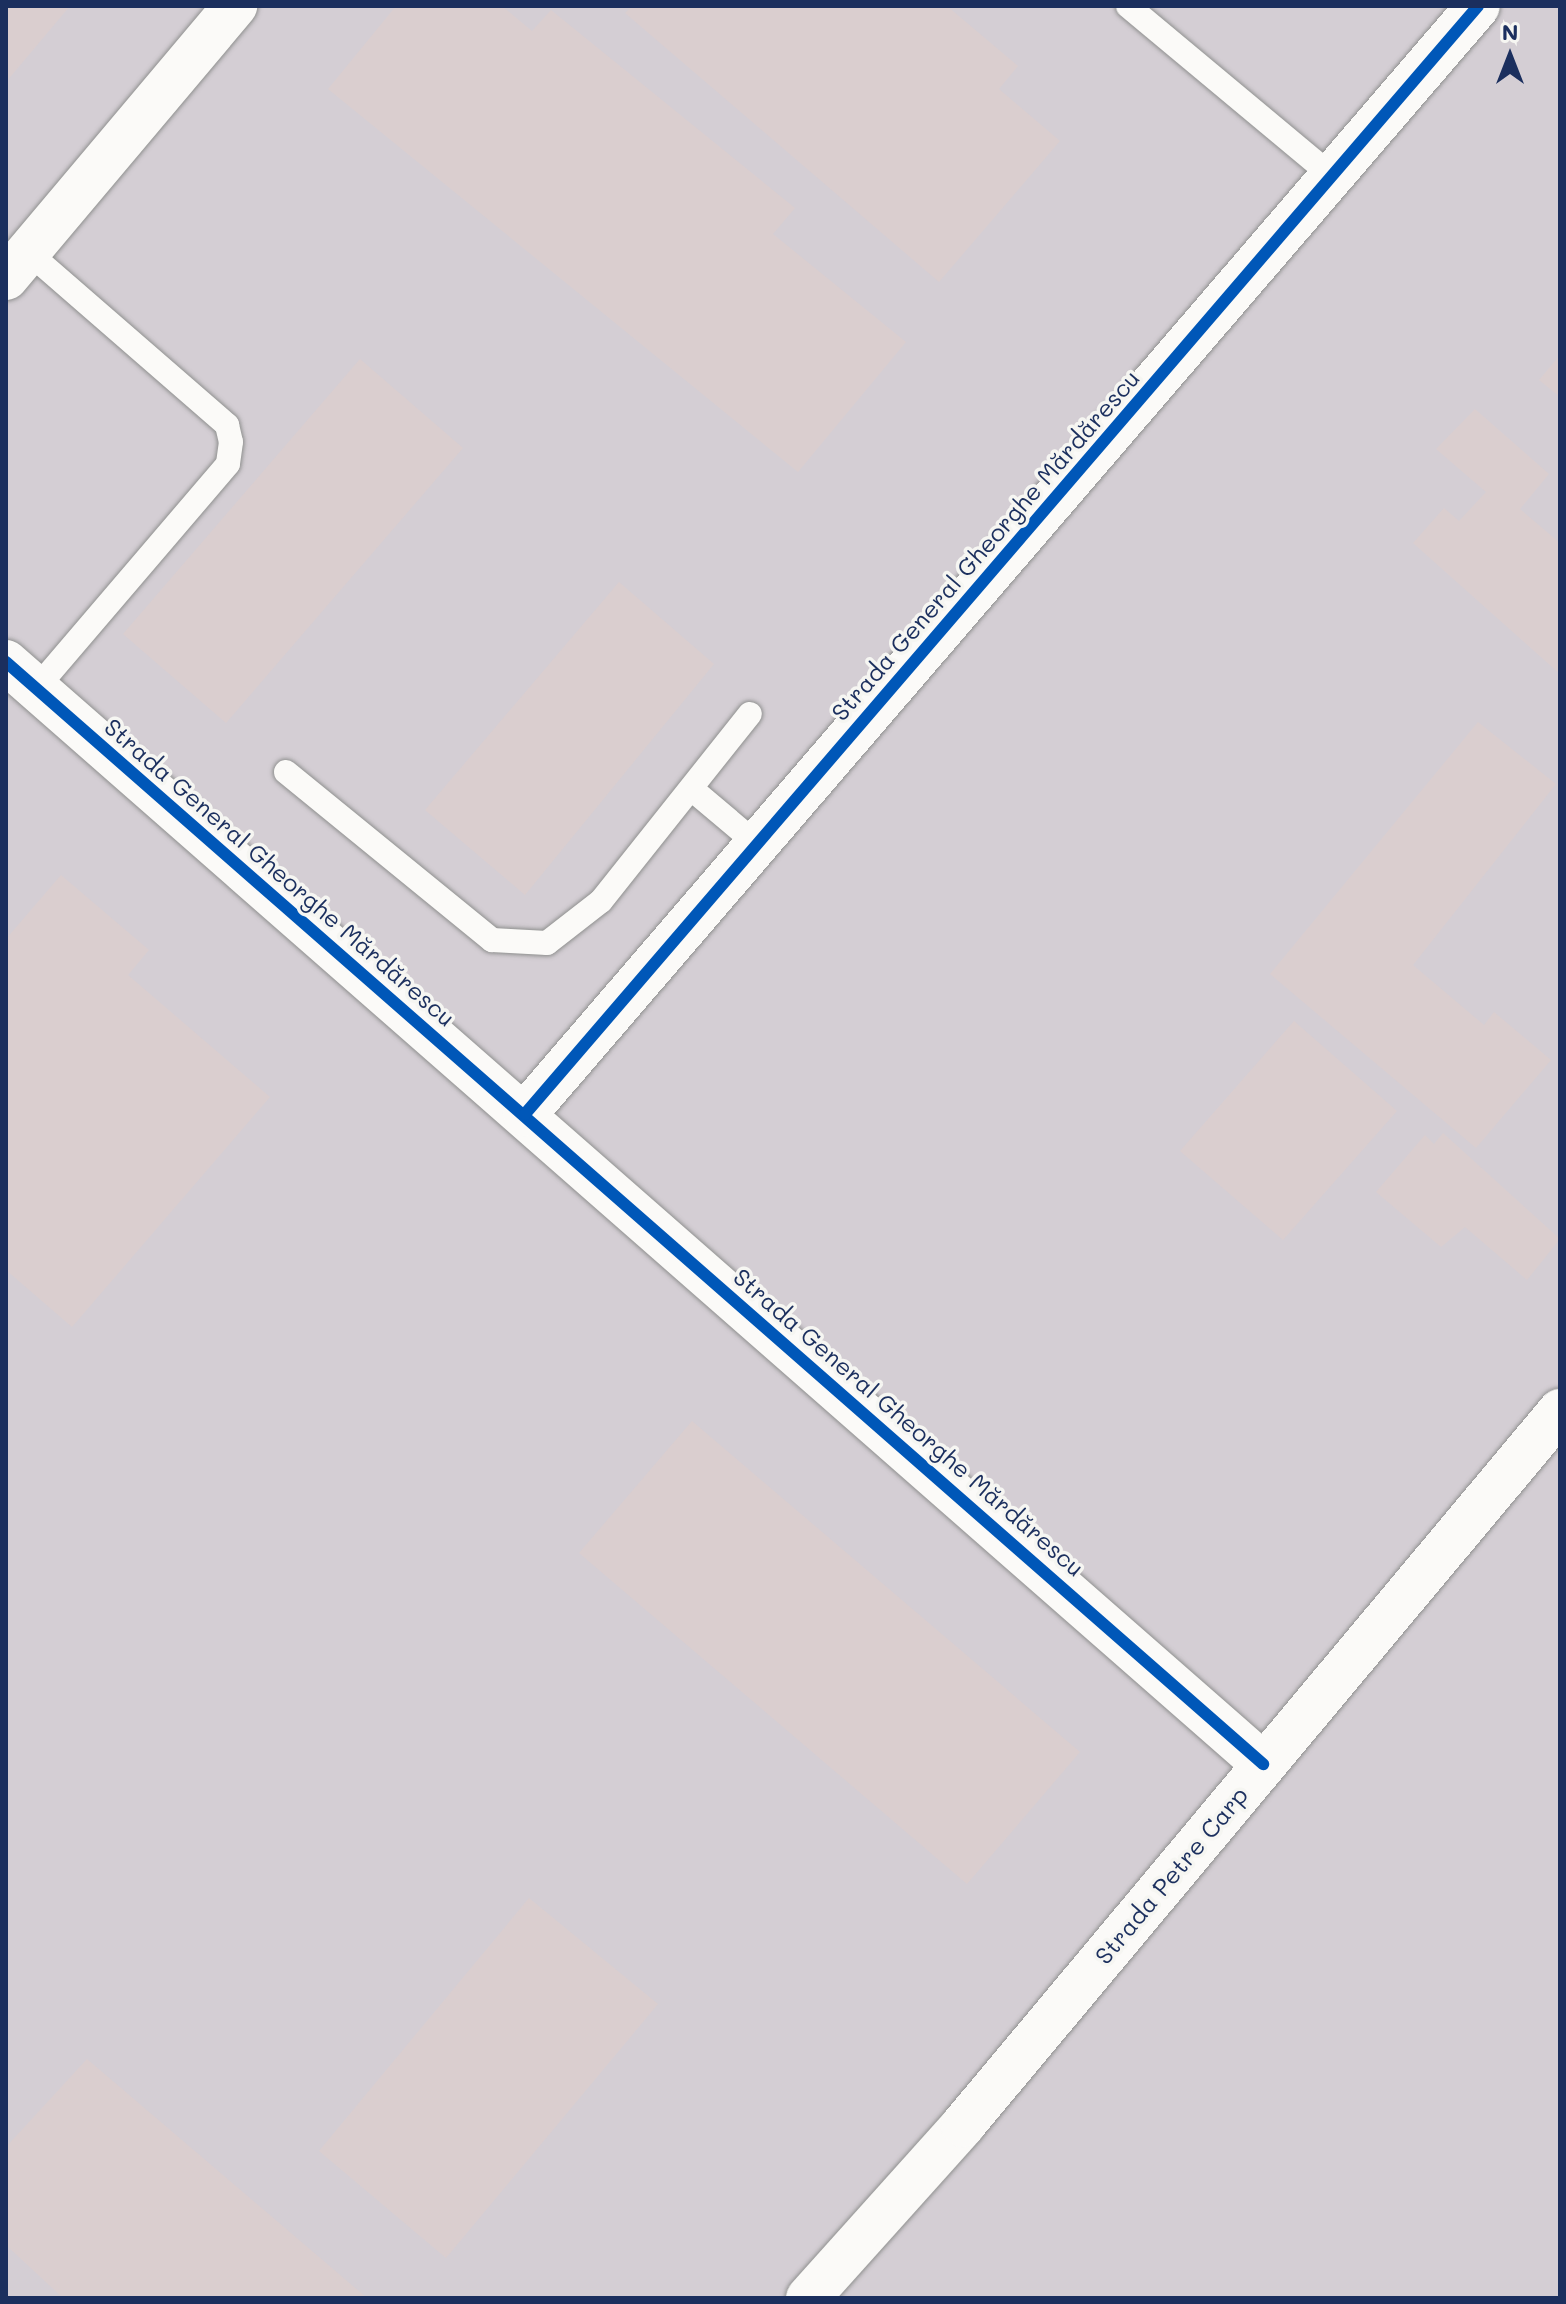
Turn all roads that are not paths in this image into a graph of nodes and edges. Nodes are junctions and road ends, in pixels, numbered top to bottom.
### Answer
1 (235, 6) edge
2 (1128, 6) edge
3 (1478, 6) edge
4 (1331, 175) junction
5 (17, 265) edge
6 (21, 676) edge
7 (750, 714) dead end
8 (286, 772) dead end
9 (694, 791) junction
10 (757, 844) junction
11 (525, 1114) junction
12 (1560, 1411) edge
13 (1263, 1764) junction
14 (808, 2298) edge

1 - 5 street
2 - 4 lane
3 - 4 street, Strada General Gheorghe Mărdărescu
4 - 10 street, Strada General Gheorghe Mărdărescu
5 - 6 lane
6 - 11 street, Strada General Gheorghe Mărdărescu
7 - 9 lane
8 - 9 lane
9 - 10 lane
10 - 11 street, Strada General Gheorghe Mărdărescu
11 - 13 street, Strada General Gheorghe Mărdărescu
12 - 13 street, Strada Petre Carp
13 - 14 street, Strada Petre Carp

